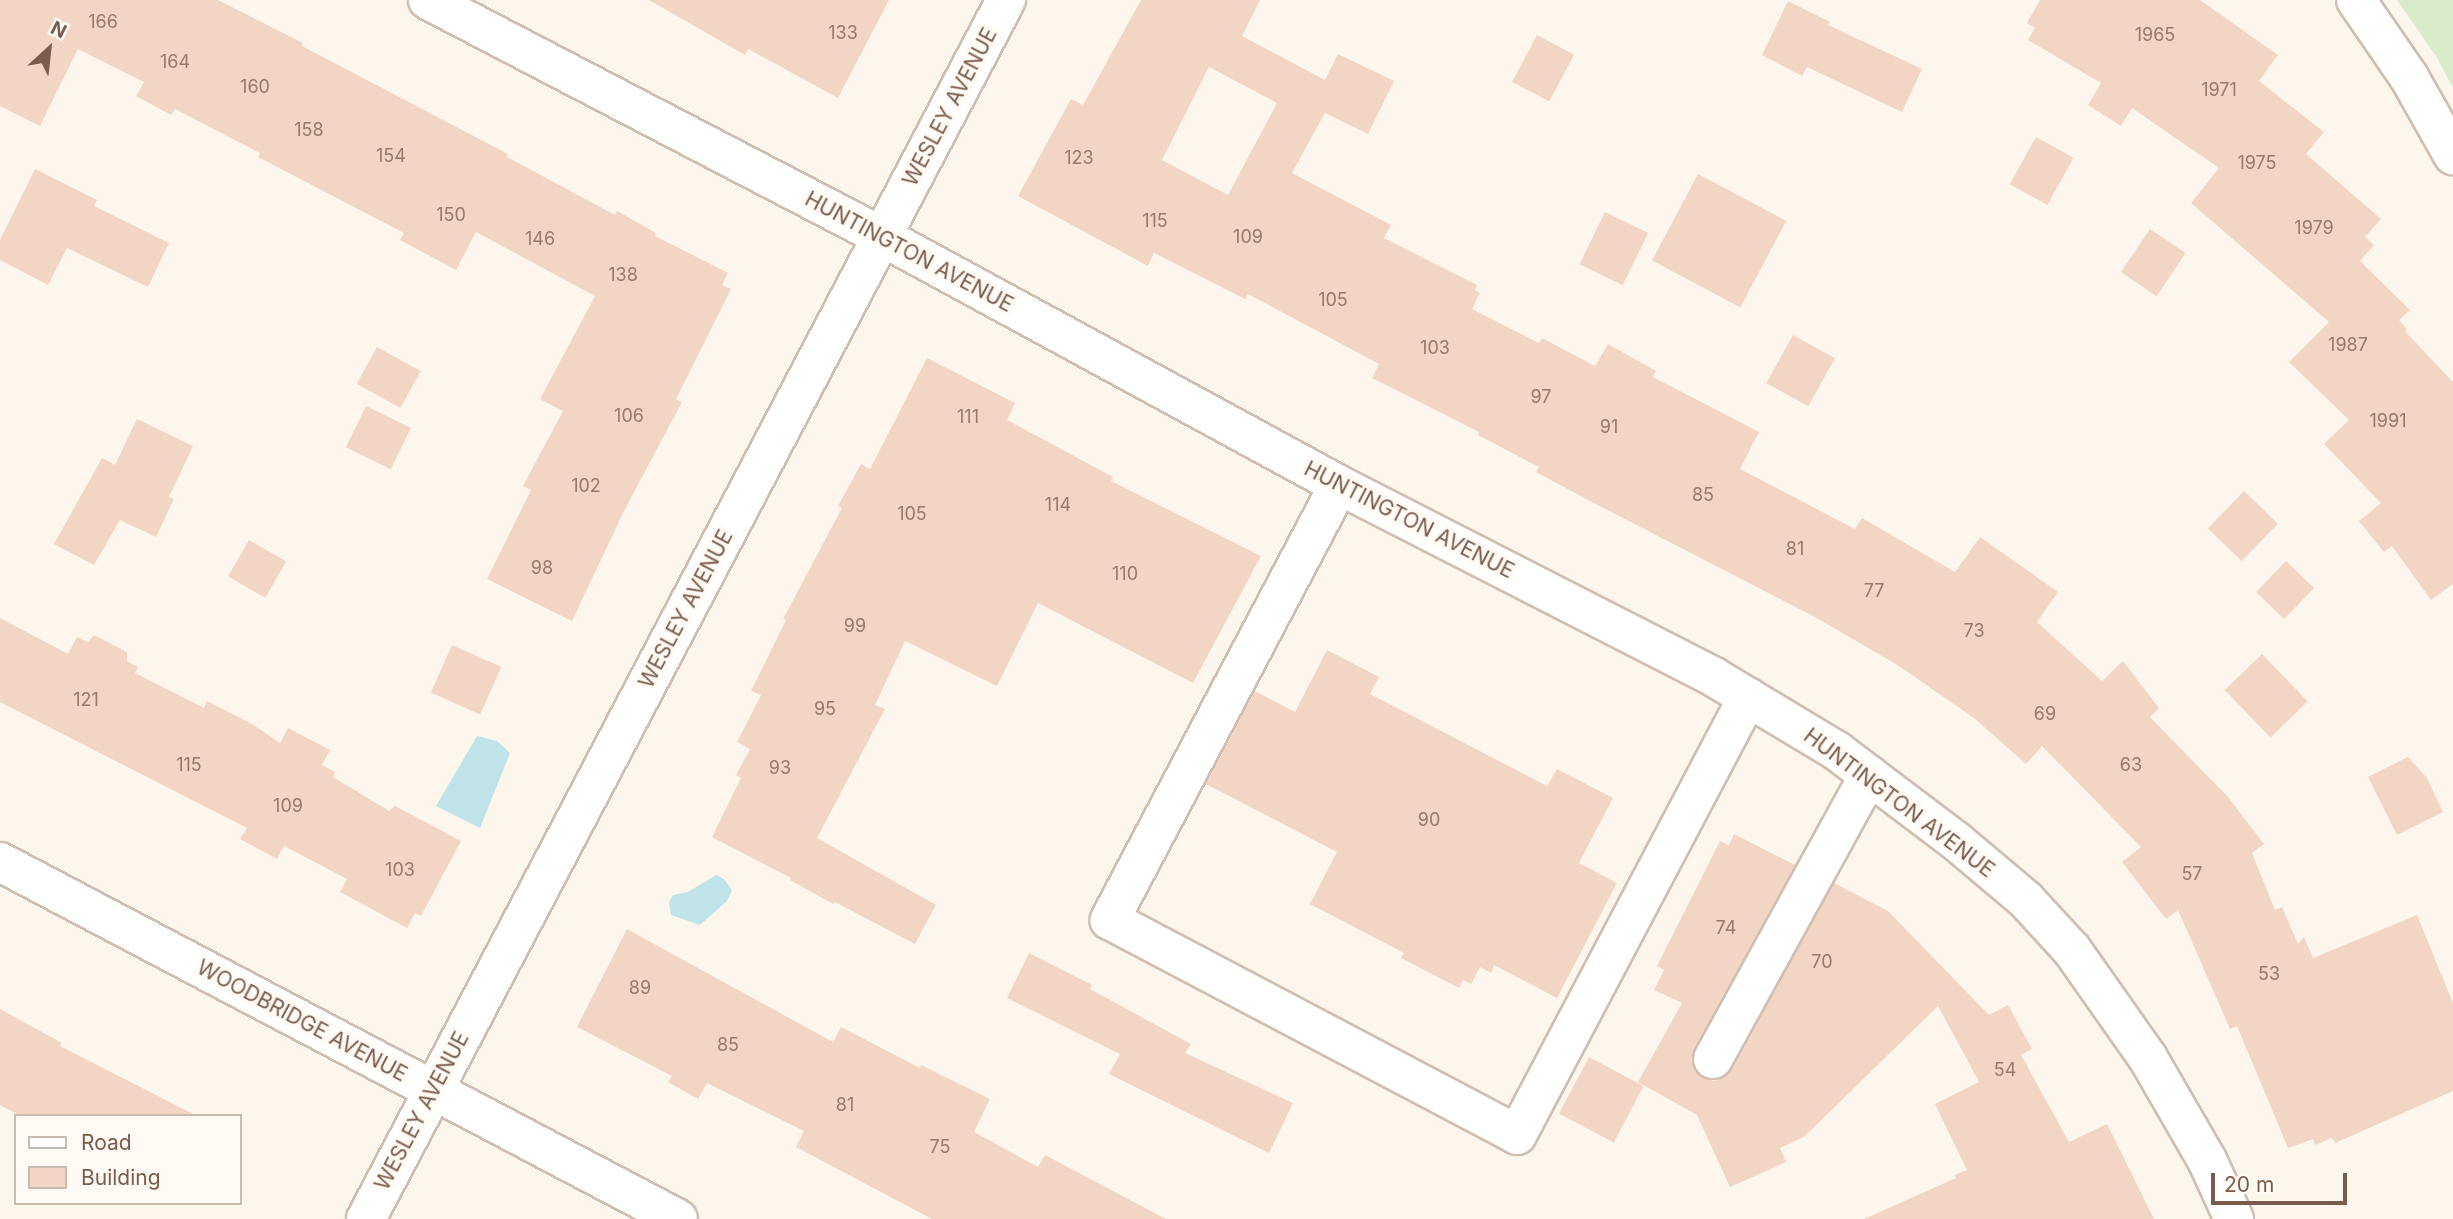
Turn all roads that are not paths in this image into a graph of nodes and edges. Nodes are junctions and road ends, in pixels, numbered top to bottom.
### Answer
1 (428, 0) edge
2 (1006, 0) edge
3 (2356, 0) edge
4 (2453, 155) edge
5 (881, 236) junction
6 (1339, 485) junction
7 (1748, 697) junction
8 (1868, 775) junction
9 (0, 862) edge
10 (1713, 1059) dead end
11 (434, 1090) junction
12 (366, 1219) edge
13 (678, 1219) edge
14 (2234, 1219) edge

1 - 5 street, HUNTINGTON AVENUE
2 - 5 street, WESLEY AVENUE
3 - 4 street
5 - 6 street, HUNTINGTON AVENUE
5 - 11 street, WESLEY AVENUE
6 - 7 street, HUNTINGTON AVENUE
6 - 7 street
7 - 8 street, HUNTINGTON AVENUE
8 - 10 street
8 - 14 street, HUNTINGTON AVENUE
9 - 11 street, WOODBRIDGE AVENUE
11 - 12 street, WESLEY AVENUE
11 - 13 street, WOODBRIDGE AVENUE

